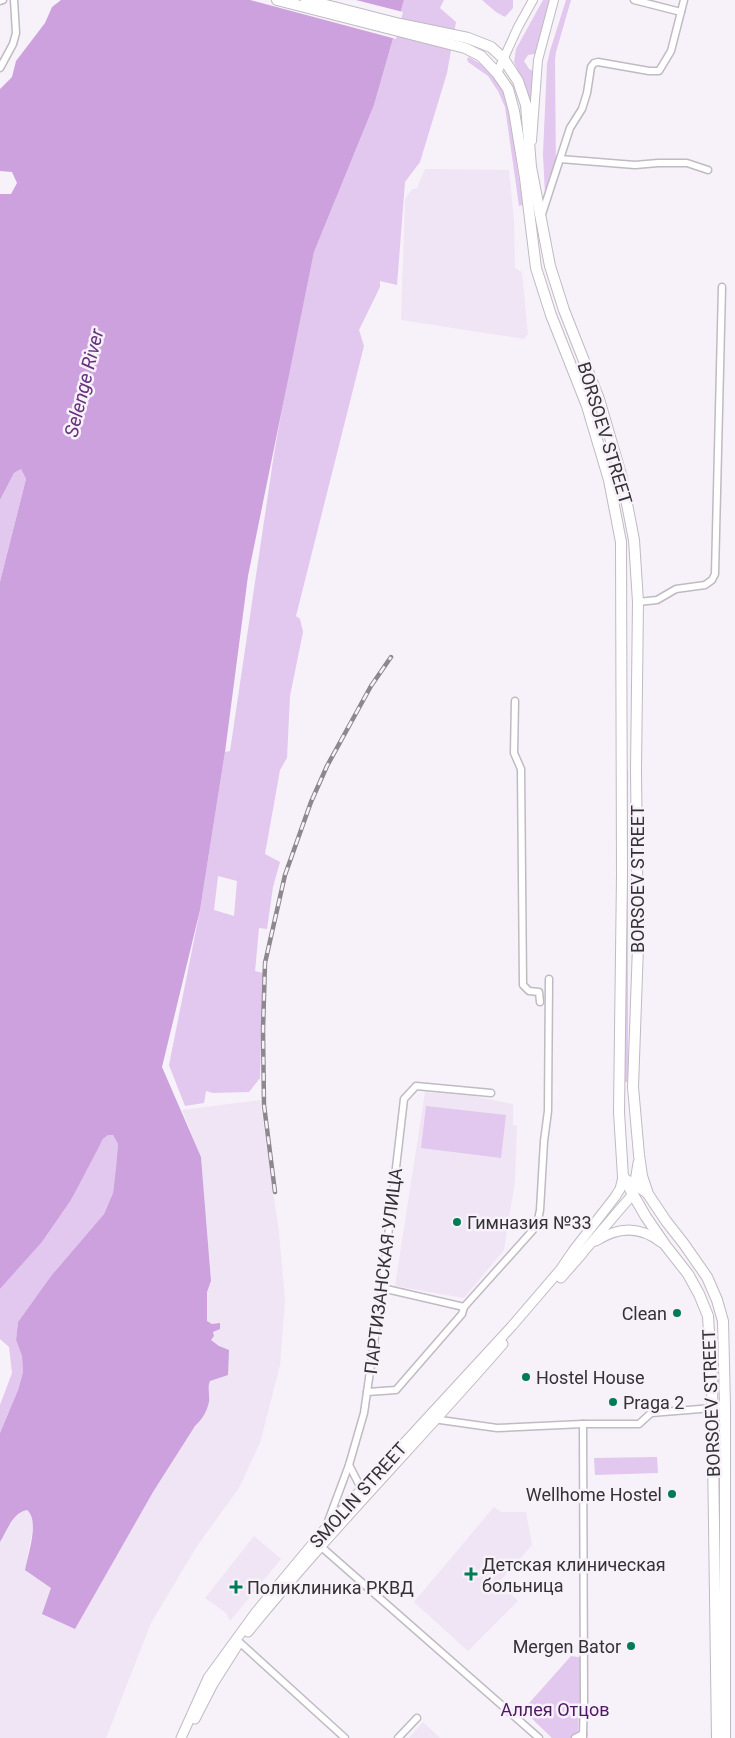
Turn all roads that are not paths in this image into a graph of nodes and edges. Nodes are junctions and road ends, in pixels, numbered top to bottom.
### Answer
1 (14, 0) edge
2 (277, 0) edge
3 (306, 0) edge
4 (533, 0) edge
5 (554, 0) edge
6 (634, 0) edge
7 (684, 0) edge
8 (681, 12) junction
9 (467, 43) junction
10 (508, 46) junction
11 (491, 47) junction
12 (503, 58) junction
13 (0, 68) edge
14 (498, 73) junction
15 (560, 159) junction
16 (530, 168) junction
17 (708, 170) dead end
18 (541, 215) junction
19 (722, 287) dead end
20 (622, 602) junction
21 (638, 602) junction
22 (515, 701) dead end
23 (549, 979) dead end
24 (540, 1002) dead end
25 (620, 1087) junction
26 (633, 1087) junction
27 (491, 1093) dead end
28 (639, 1156) junction
29 (623, 1177) junction
30 (634, 1190) junction
31 (648, 1194) junction
32 (590, 1245) junction
33 (666, 1246) junction
34 (582, 1254) junction
35 (560, 1270) junction
36 (382, 1288) junction
37 (464, 1307) junction
38 (367, 1392) junction
39 (725, 1407) junction
40 (711, 1408) junction
41 (431, 1419) junction
42 (583, 1424) junction
43 (349, 1465) junction
44 (362, 1490) junction
45 (325, 1529) junction
46 (318, 1544) junction
47 (238, 1641) junction
48 (417, 1718) dead end
49 (580, 1736) edge
50 (181, 1738) edge
51 (187, 1738) edge
52 (345, 1738) edge
53 (398, 1738) edge
54 (539, 1738) edge
55 (717, 1738) edge
56 (725, 1738) edge

1 - 13 street
2 - 9 main road
3 - 9 main road
4 - 10 street
5 - 16 street
6 - 8 street
7 - 8 street
8 - 15 street
9 - 11 main road, BORSOEV STREET
9 - 14 main road, BORSOEV STREET
10 - 11 street
10 - 12 street
11 - 12 main road, BORSOEV STREET
12 - 14 street
12 - 16 main road, BORSOEV STREET
14 - 20 main road, BORSOEV STREET
15 - 17 street
15 - 18 street
16 - 18 main road, BORSOEV STREET
18 - 21 main road, BORSOEV STREET
19 - 21 street
20 - 21 main road
20 - 25 main road, BORSOEV STREET
21 - 26 main road, BORSOEV STREET
22 - 24 street
23 - 37 street
25 - 26 main road
25 - 29 main road, BORSOEV STREET
26 - 28 main road, BORSOEV STREET
27 - 36 street, ПАРТИЗАНСКАЯ УЛИЦА
28 - 30 main road
28 - 31 main road, BORSOEV STREET
29 - 30 main road, BORSOEV STREET
29 - 35 main road, SMOLIN STREET
30 - 31 main road
30 - 32 main road, SMOLIN STREET
30 - 33 main road, BORSOEV STREET
31 - 39 main road, BORSOEV STREET
32 - 33 main road, SMOLIN STREET
32 - 34 main road, SMOLIN STREET
33 - 40 main road, BORSOEV STREET
34 - 35 main road, SMOLIN STREET
34 - 41 main road
35 - 41 main road, SMOLIN STREET
36 - 37 street
36 - 38 street, ПАРТИЗАНСКАЯ УЛИЦА
37 - 38 street
38 - 43 street, ПАРТИЗАНСКАЯ УЛИЦА
39 - 40 street
39 - 56 main road, BORSOEV STREET
40 - 42 street
40 - 55 main road, BORSOEV STREET
41 - 42 street
41 - 44 main road, SMOLIN STREET
41 - 46 main road
42 - 49 street
43 - 44 street
43 - 45 street, ПАРТИЗАНСКАЯ УЛИЦА
44 - 45 main road, SMOLIN STREET
45 - 46 main road, SMOLIN STREET
46 - 47 main road, SMOLIN STREET
46 - 54 street
47 - 50 main road, SMOLIN STREET
47 - 51 main road
47 - 52 street
48 - 53 street

